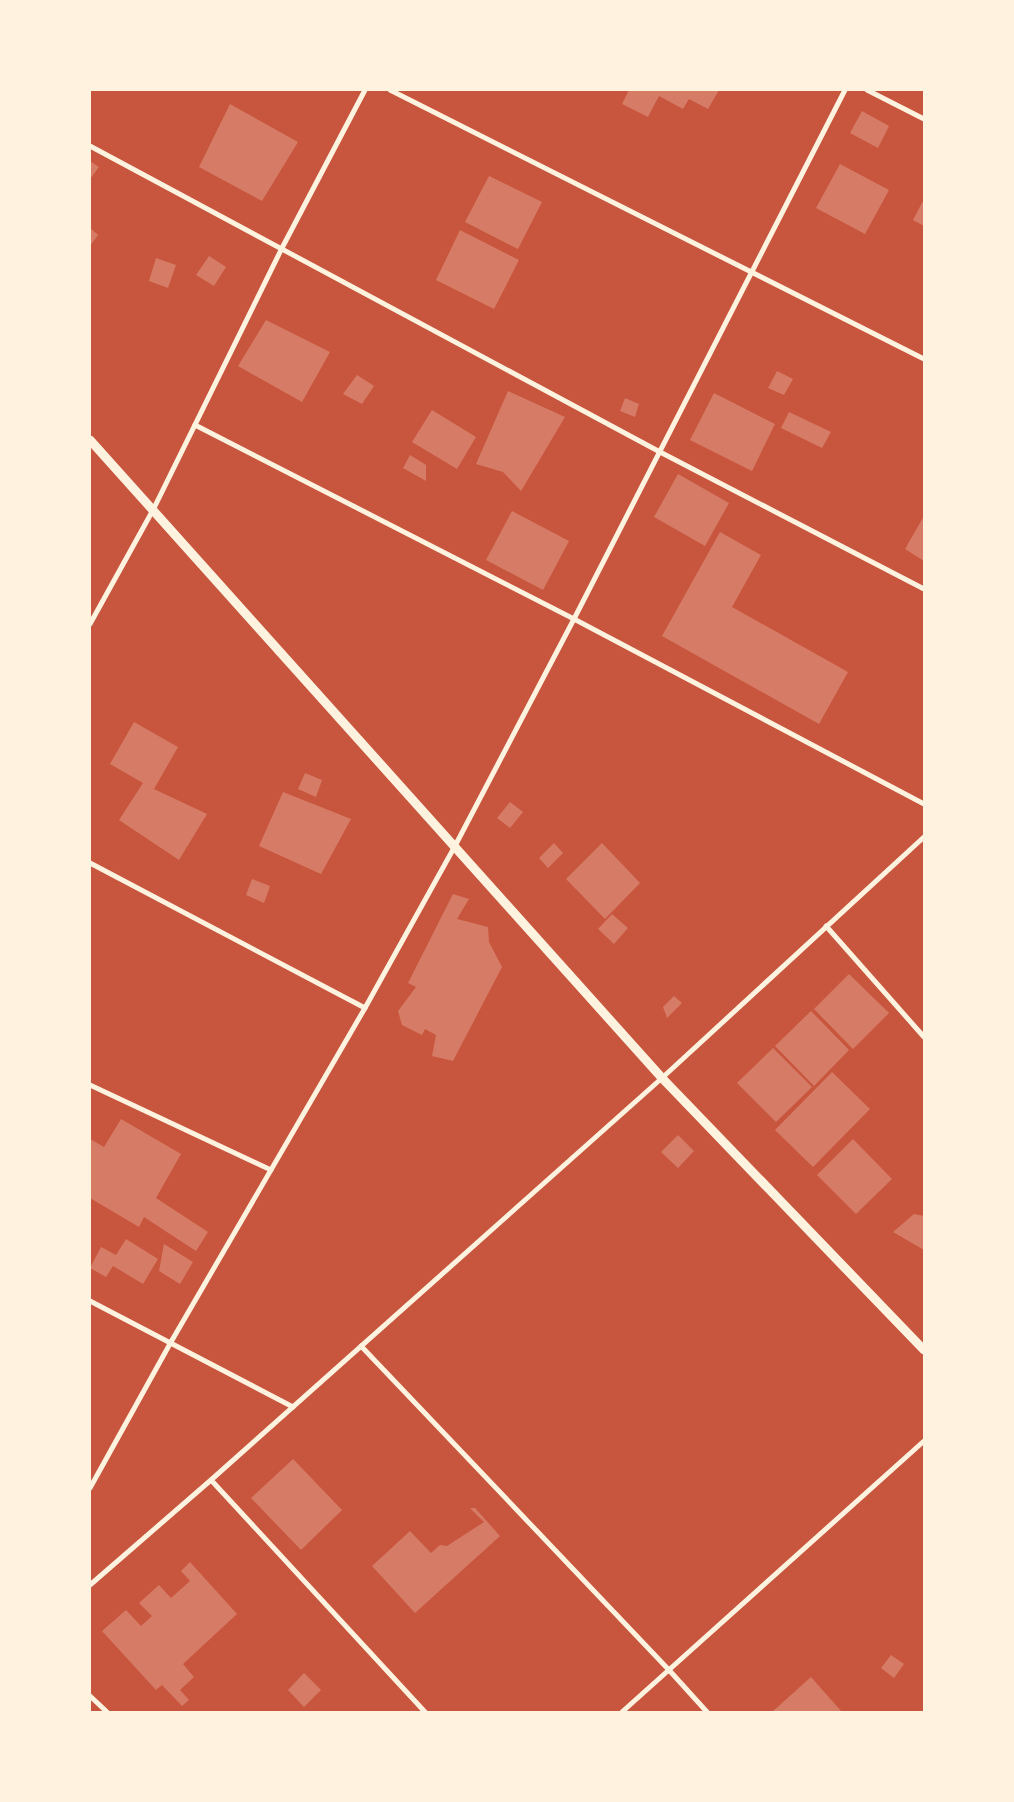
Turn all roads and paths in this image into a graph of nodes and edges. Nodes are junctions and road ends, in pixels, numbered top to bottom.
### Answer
1 (365, 90) edge
2 (390, 90) edge
3 (845, 90) edge
4 (867, 90) edge
5 (924, 120) edge
6 (90, 146) edge
7 (282, 248) junction
8 (751, 271) junction
9 (924, 359) edge
10 (195, 424) junction
11 (90, 440) edge
12 (660, 452) junction
13 (153, 510) junction
14 (924, 589) edge
15 (574, 619) junction
16 (90, 624) edge
17 (924, 804) edge
18 (924, 837) edge
19 (455, 846) junction
20 (90, 863) edge
21 (826, 926) junction
22 (365, 1008) junction
23 (924, 1037) edge
24 (662, 1078) junction
25 (90, 1085) edge
26 (271, 1170) junction
27 (90, 1301) edge
28 (171, 1342) junction
29 (361, 1346) junction
30 (924, 1350) edge
31 (293, 1407) junction
32 (924, 1441) edge
33 (211, 1480) junction
34 (90, 1488) edge
35 (90, 1585) edge
36 (669, 1670) junction
37 (90, 1696) edge
38 (106, 1712) edge
39 (425, 1712) edge
40 (622, 1712) edge
41 (707, 1712) edge

1 - 7 street
2 - 8 street
3 - 8 street
4 - 5 street
6 - 7 street
7 - 10 street
7 - 12 street
8 - 9 street
8 - 12 street
10 - 13 street
10 - 15 street
11 - 13 street
12 - 14 street
12 - 15 street
13 - 16 street
13 - 19 street
15 - 17 street
15 - 19 street
18 - 21 street
19 - 22 street
19 - 24 street
20 - 22 street
21 - 23 street
21 - 24 street
22 - 26 street
24 - 29 street
24 - 30 street
25 - 26 street
26 - 28 street
27 - 28 street
28 - 31 street
28 - 34 street
29 - 31 street
29 - 36 street
31 - 33 street
32 - 36 street
33 - 35 street
33 - 39 street
36 - 40 street
36 - 41 street
37 - 38 street

